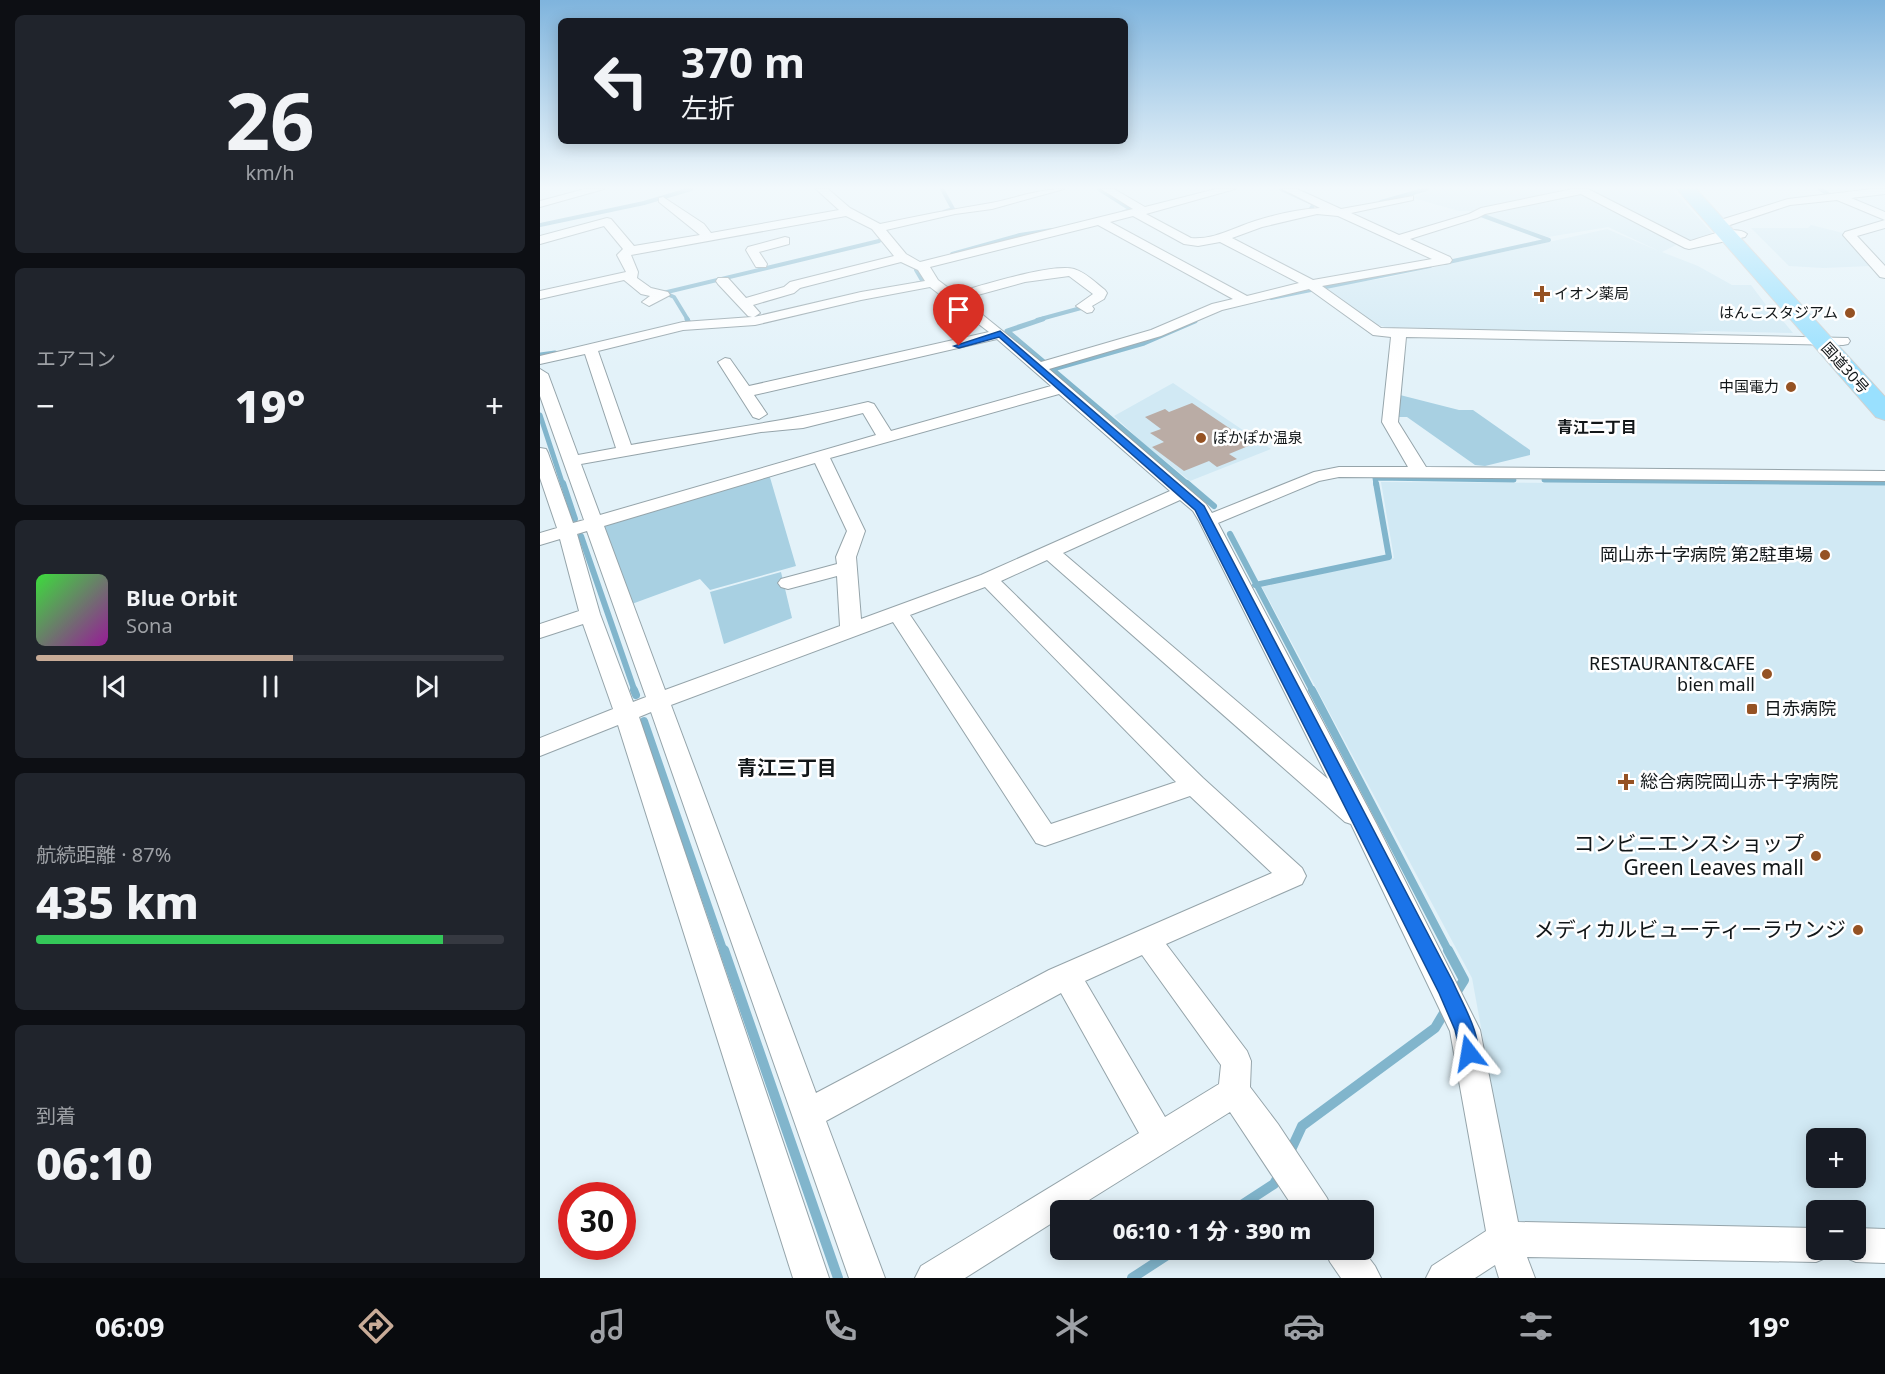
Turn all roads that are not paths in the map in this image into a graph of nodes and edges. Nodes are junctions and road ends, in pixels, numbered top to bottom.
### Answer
1 (629, 249) edge
2 (644, 249) edge
3 (757, 249) edge
4 (893, 249) edge
5 (982, 249) edge
6 (1150, 249) edge
7 (1246, 249) edge
8 (1420, 249) edge
9 (1679, 249) edge
10 (1745, 249) edge
11 (1749, 249) edge
12 (1862, 249) edge
13 (631, 251) junction
14 (1668, 253) dead end
15 (903, 258) junction
16 (761, 264) dead end
17 (923, 267) junction
18 (1885, 274) edge
19 (630, 275) junction
20 (723, 281) dead end
21 (933, 283) junction
22 (1316, 286) junction
23 (540, 295) edge
24 (953, 298) junction
25 (1244, 300) junction
26 (650, 302) dead end
27 (744, 303) junction
28 (1087, 309) dead end
29 (755, 318) junction
30 (1399, 333) junction
31 (1000, 334) junction
32 (1820, 340) junction
33 (1843, 341) junction
34 (590, 348) junction
35 (540, 360) edge
36 (725, 362) dead end
37 (1043, 365) junction
38 (540, 374) edge
39 (1885, 387) edge
40 (1063, 388) junction
41 (745, 392) junction
42 (1885, 412) edge
43 (759, 414) dead end
44 (887, 440) junction
45 (625, 451) junction
46 (821, 457) junction
47 (572, 461) junction
48 (542, 463) edge
49 (1419, 471) junction
50 (1885, 476) edge
51 (1181, 493) junction
52 (1208, 521) junction
53 (595, 522) junction
54 (567, 531) junction
55 (540, 539) edge
56 (1050, 552) junction
57 (847, 567) junction
58 (988, 579) junction
59 (788, 583) dead end
60 (897, 612) junction
61 (590, 614) junction
62 (851, 630) junction
63 (540, 631) edge
64 (657, 701) junction
65 (626, 713) junction
66 (540, 747) edge
67 (1194, 784) junction
68 (1363, 823) junction
69 (1147, 940) junction
70 (1067, 975) junction
71 (1234, 1092) junction
72 (808, 1114) junction
73 (1159, 1137) junction
74 (1308, 1200) edge
75 (1504, 1239) junction
76 (1806, 1245) edge
77 (1866, 1245) edge
78 (1885, 1246) edge
79 (1350, 1260) edge
80 (811, 1278) edge
81 (867, 1278) edge
82 (933, 1278) edge
83 (1363, 1278) edge
84 (1444, 1278) edge
85 (1517, 1278) edge

1 - 13 street
2 - 13 street
3 - 16 street
4 - 15 street
5 - 17 street
6 - 25 street
7 - 22 street
8 - 22 street
9 - 14 street
10 - 32 highway, 国道30号
11 - 33 highway, 国道30号
12 - 18 street
13 - 19 street
15 - 17 street
15 - 27 street
17 - 21 street
19 - 23 street
19 - 26 street
20 - 27 street
21 - 24 street
21 - 29 street
22 - 25 street
22 - 30 street
24 - 28 street
24 - 31 street
25 - 37 street
27 - 29 street
29 - 34 street
30 - 32 street
30 - 49 street
31 - 37 street
31 - 41 street
32 - 33 street
32 - 42 highway, 国道30号
33 - 39 highway, 国道30号
34 - 35 street
34 - 45 street
36 - 41 street
37 - 40 street
38 - 47 street
40 - 44 street
40 - 51 street
41 - 43 street
44 - 45 street
44 - 46 street
45 - 47 street
46 - 53 street
46 - 57 street
47 - 53 street
48 - 54 street
49 - 50 street
49 - 52 street
51 - 52 street
51 - 56 street
52 - 68 street
53 - 54 street
53 - 64 street
54 - 55 street
54 - 61 street
56 - 58 street
56 - 68 street
57 - 59 street
57 - 62 street
58 - 60 street
58 - 67 street
60 - 62 street
60 - 67 street
61 - 63 street
61 - 65 street
62 - 64 street
64 - 65 street
64 - 72 street
65 - 66 street
65 - 80 street
67 - 69 street
68 - 75 street
69 - 70 street
69 - 71 street
70 - 72 street
70 - 73 street
71 - 73 street
71 - 74 street
72 - 81 street
73 - 82 street
75 - 76 street
75 - 84 street
75 - 85 street
77 - 78 street
79 - 83 street

